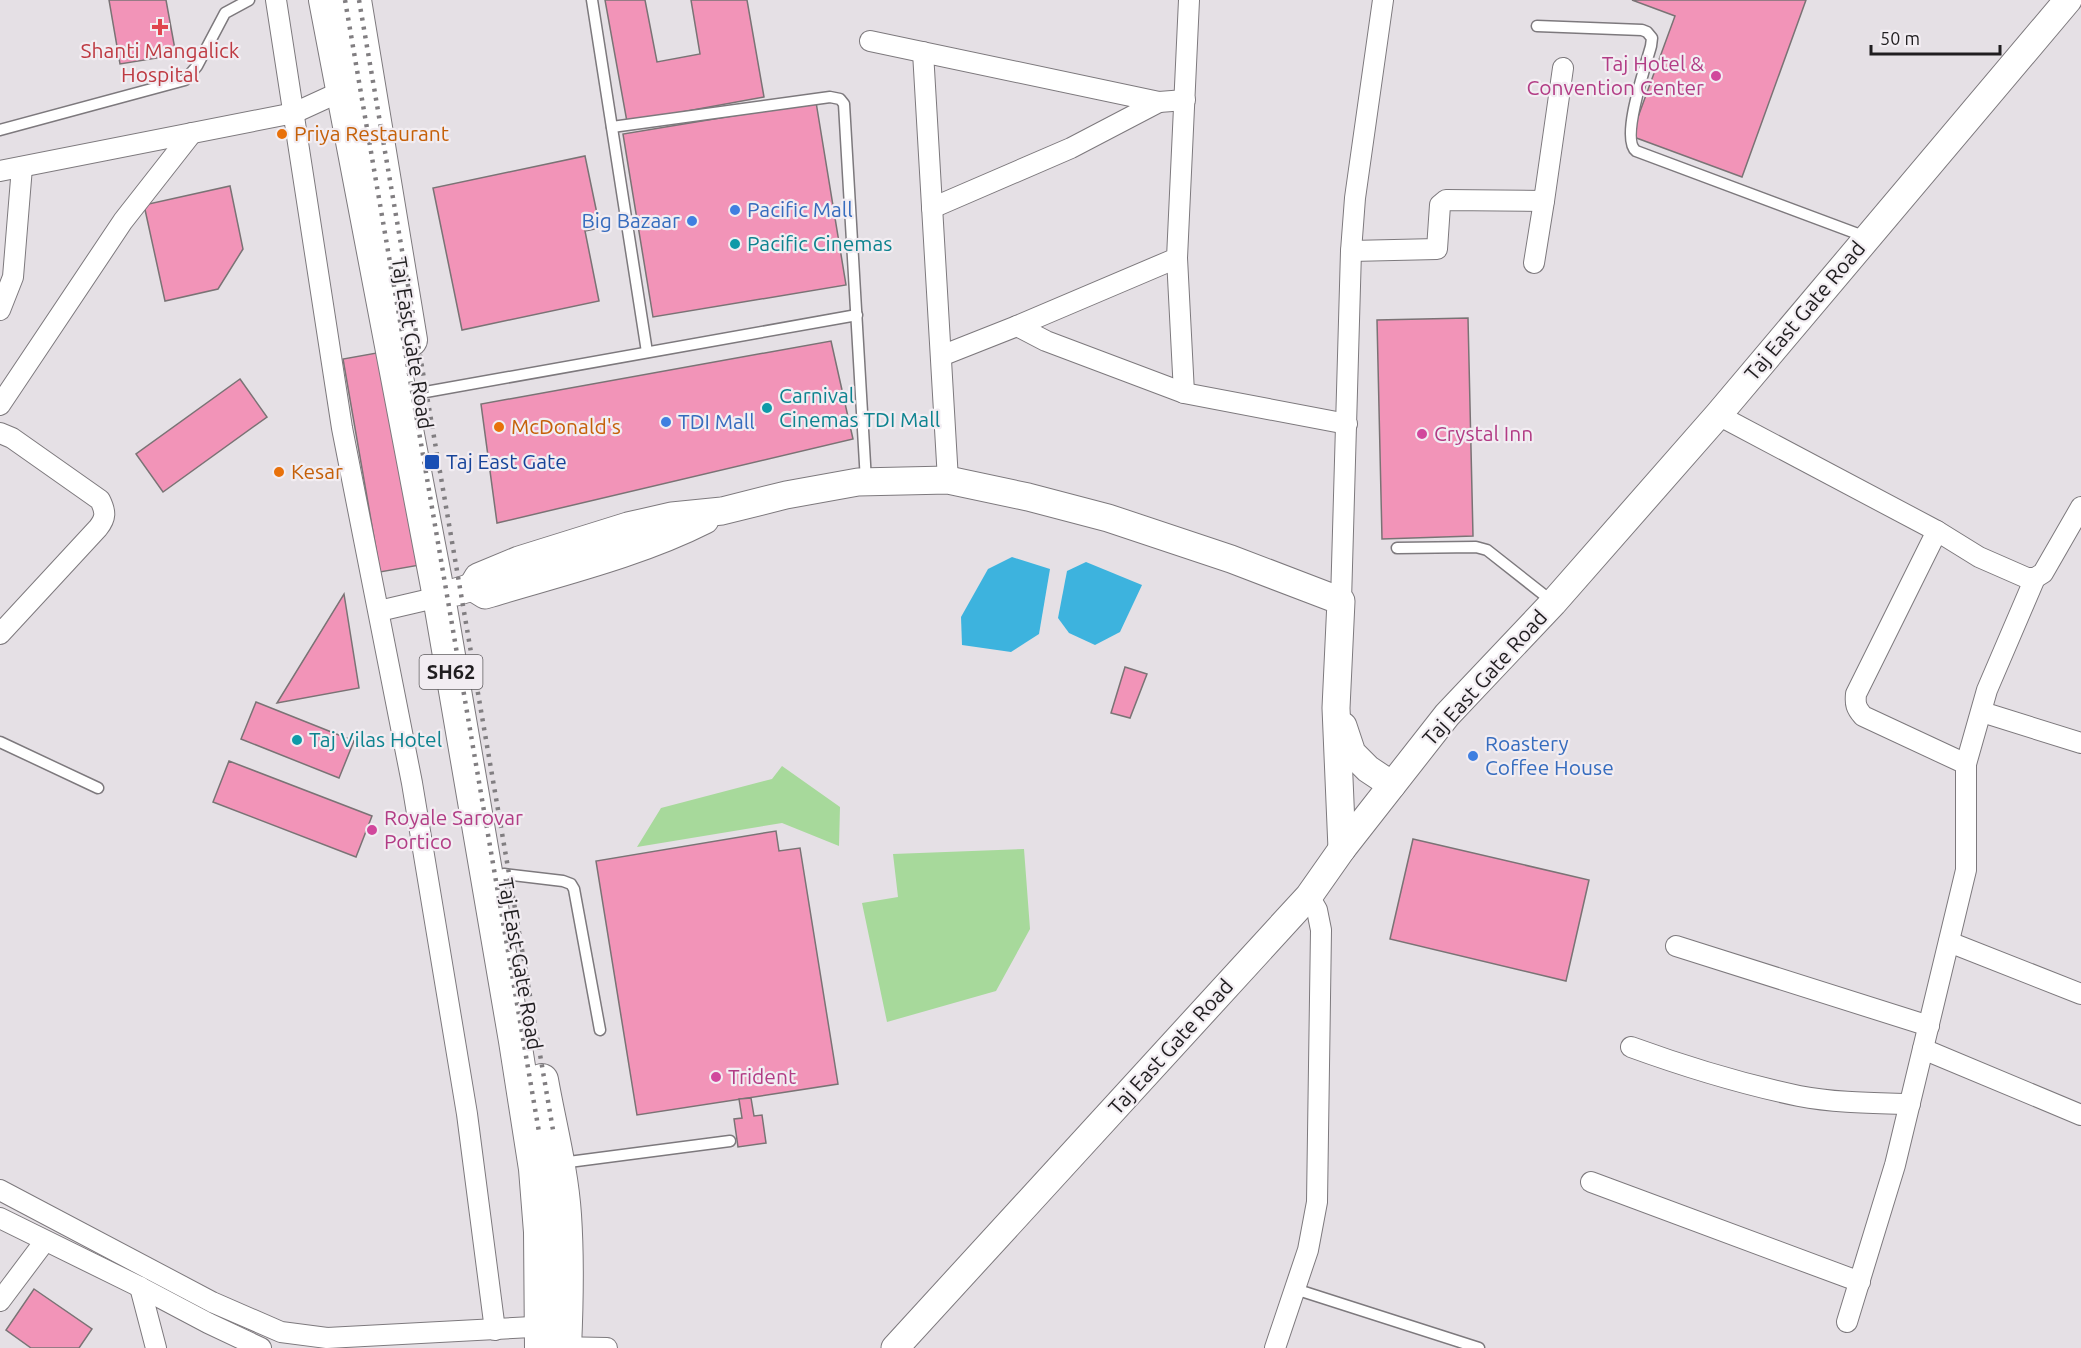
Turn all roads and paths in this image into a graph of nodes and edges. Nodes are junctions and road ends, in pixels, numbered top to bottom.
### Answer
1 (249, 0) edge
2 (276, 0) edge
3 (325, 0) edge
4 (355, 0) edge
5 (592, 0) edge
6 (1189, 0) edge
7 (1383, 0) edge
8 (2068, 0) edge
9 (232, 4) edge
10 (1537, 26) dead end
11 (870, 40) dead end
12 (922, 52) junction
13 (1563, 68) dead end
14 (342, 91) junction
15 (1185, 100) junction
16 (1159, 102) junction
17 (294, 113) junction
18 (612, 127) junction
19 (0, 130) edge
20 (192, 134) junction
21 (22, 166) junction
22 (0, 171) edge
23 (1544, 201) junction
24 (932, 208) junction
25 (1867, 237) junction
26 (1351, 251) junction
27 (1177, 258) junction
28 (1534, 263) dead end
29 (0, 310) edge
30 (857, 315) junction
31 (1017, 326) junction
32 (647, 352) junction
33 (941, 356) junction
34 (420, 393) junction
35 (1184, 393) junction
36 (0, 405) edge
37 (1718, 415) junction
38 (1347, 424) junction
39 (0, 433) edge
40 (948, 480) junction
41 (866, 481) junction
42 (2081, 507) edge
43 (1936, 531) junction
44 (1397, 548) dead end
45 (2035, 578) junction
46 (455, 592) junction
47 (1341, 601) junction
48 (1553, 603) junction
49 (378, 611) junction
50 (0, 634) edge
51 (1336, 708) junction
52 (1982, 712) junction
53 (0, 742) edge
54 (2081, 743) edge
55 (1966, 764) junction
56 (1392, 785) junction
57 (98, 789) dead end
58 (1342, 849) junction
59 (504, 874) junction
60 (1309, 896) junction
61 (1949, 942) junction
62 (1676, 946) dead end
63 (2081, 994) edge
64 (1929, 1026) junction
65 (600, 1030) dead end
66 (1631, 1047) dead end
67 (1923, 1049) junction
68 (1910, 1104) junction
69 (2081, 1115) edge
70 (730, 1141) dead end
71 (558, 1164) junction
72 (1591, 1182) dead end
73 (0, 1190) edge
74 (0, 1218) edge
75 (45, 1241) junction
76 (1860, 1282) junction
77 (140, 1287) junction
78 (1295, 1290) junction
79 (0, 1301) edge
80 (1847, 1322) dead end
81 (495, 1330) junction
82 (551, 1341) edge
83 (156, 1348) edge
84 (261, 1348) edge
85 (607, 1348) edge
86 (896, 1348) edge
87 (1275, 1348) edge
88 (1479, 1348) edge

1 - 9 lane
2 - 17 street
3 - 14 main road, SH62
4 - 34 main road, Taj East Gate Road / SH62
5 - 18 lane
6 - 15 street
7 - 26 street
8 - 25 main road, Taj East Gate Road
9 - 19 lane
10 - 25 lane
11 - 12 street
12 - 16 street
12 - 24 street
13 - 23 street
14 - 17 street
14 - 46 main road, SH62
15 - 16 street
15 - 27 street
16 - 24 street
17 - 20 street
17 - 49 street
18 - 30 lane
18 - 32 lane
20 - 21 street
20 - 36 street
21 - 22 street
21 - 29 street
23 - 26 street
23 - 28 street
24 - 33 street
25 - 37 main road, Taj East Gate Road
26 - 38 street
27 - 31 street
27 - 35 street
30 - 32 lane
30 - 41 lane
31 - 33 street
31 - 35 street
32 - 34 lane
33 - 40 street
34 - 46 main road, Taj East Gate Road / SH62
35 - 38 street
37 - 43 street
37 - 48 main road, Taj East Gate Road
38 - 47 street
39 - 50 street
40 - 41 main road
40 - 47 main road
41 - 46 main road
42 - 45 street
43 - 45 street
43 - 55 street
44 - 48 lane
45 - 52 street
46 - 49 street
46 - 59 main road, Taj East Gate Road / SH62
46 - 82 main road, SH62
47 - 51 main road
48 - 56 main road, Taj East Gate Road
49 - 81 street
51 - 56 main road
51 - 58 main road
52 - 54 street
52 - 55 street
53 - 57 lane
55 - 61 street
56 - 58 main road, Taj East Gate Road
58 - 60 main road, Taj East Gate Road
59 - 65 lane
59 - 71 main road, Taj East Gate Road / SH62
60 - 78 street
60 - 86 main road, Taj East Gate Road
61 - 63 street
61 - 64 street
62 - 64 street
64 - 67 street
66 - 68 street
67 - 68 street
67 - 69 street
68 - 76 street
70 - 71 lane
71 - 82 main road, Taj East Gate Road / SH62
72 - 76 street
73 - 81 street
74 - 75 street
75 - 77 street
75 - 79 street
76 - 80 street
77 - 83 street
77 - 84 street
78 - 87 street
78 - 88 lane
81 - 82 street
82 - 85 street

